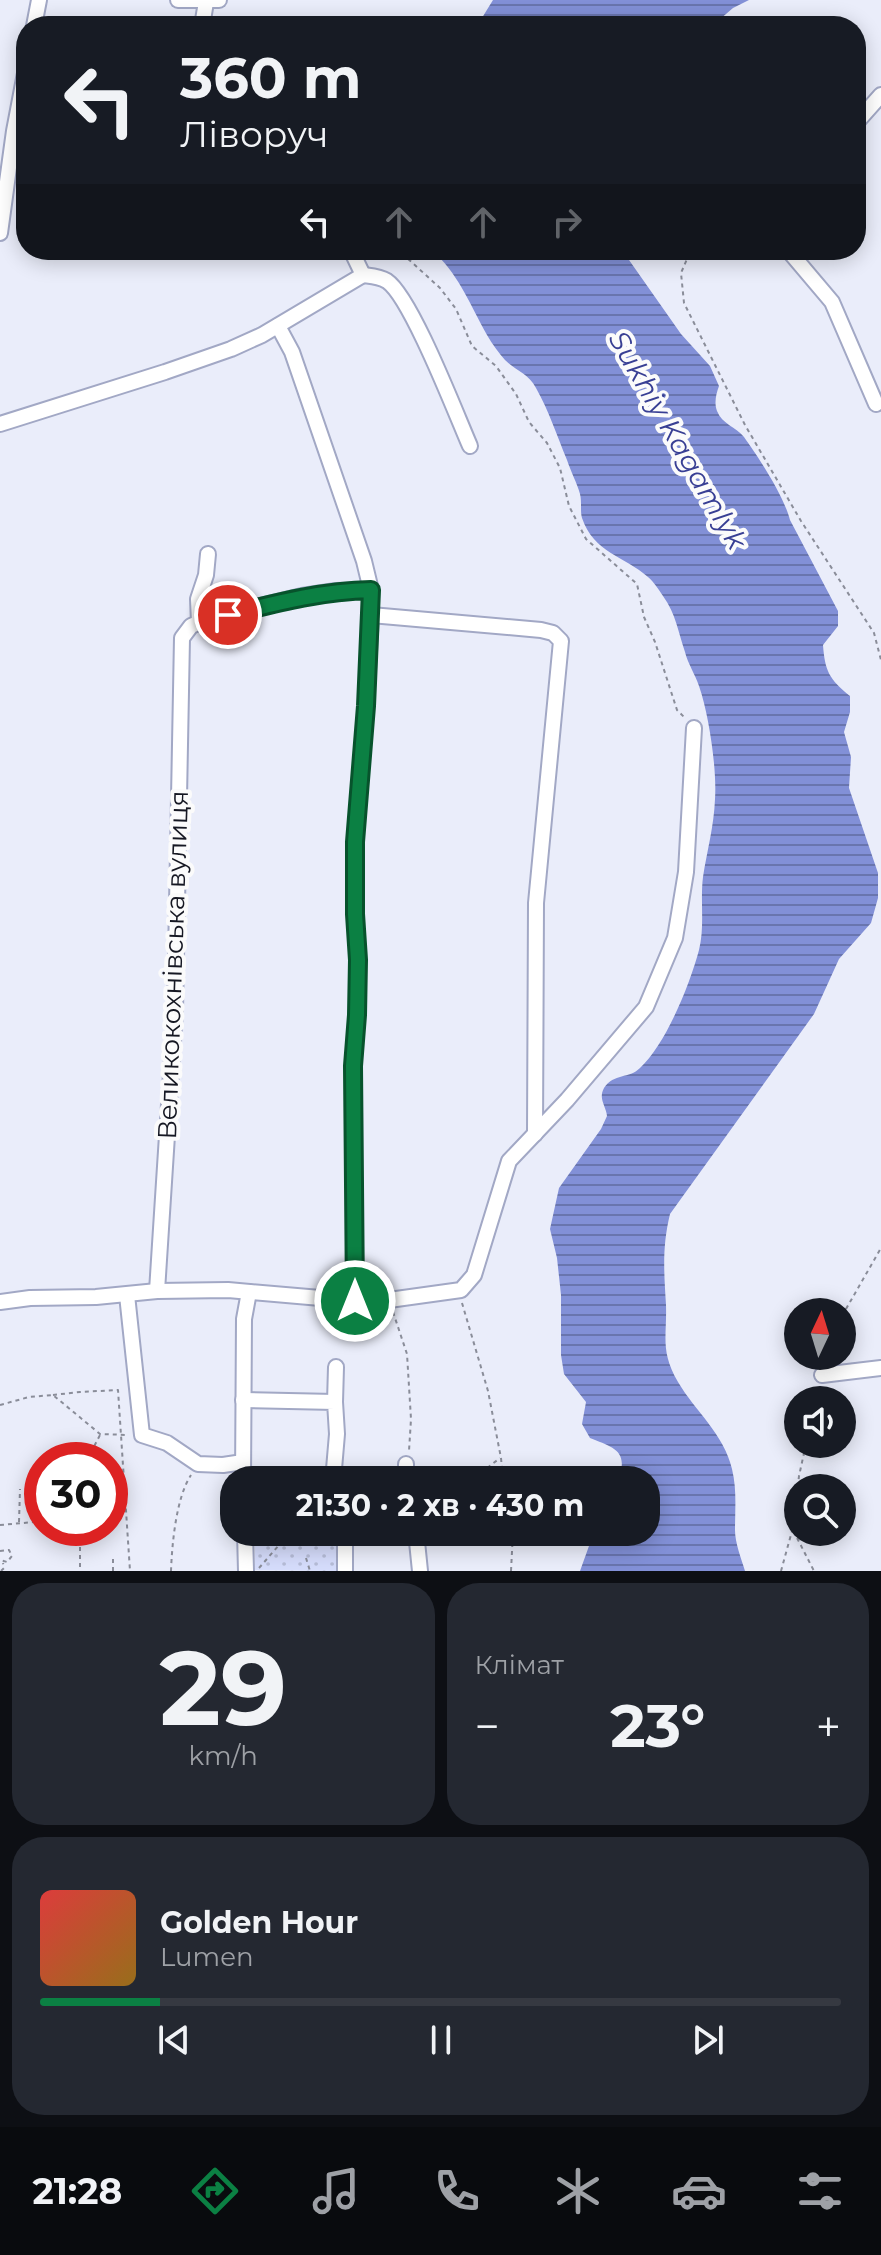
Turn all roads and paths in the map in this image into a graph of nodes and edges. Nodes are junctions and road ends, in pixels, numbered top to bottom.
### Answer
1 (178, 0) edge
2 (213, 1) edge
3 (881, 95) edge
4 (866, 112) edge
5 (16, 120) edge
6 (0, 233) edge
7 (356, 260) edge
8 (409, 260) edge
9 (687, 260) edge
10 (796, 260) edge
11 (363, 275) junction
12 (278, 326) junction
13 (876, 404) dead end
14 (0, 424) edge
15 (470, 446) dead end
16 (208, 554) dead end
17 (371, 590) junction
18 (371, 615) junction
19 (199, 622) junction
20 (881, 660) edge
21 (694, 728) joint
22 (535, 1134) junction
23 (881, 1248) edge
24 (461, 1290) junction
25 (157, 1291) junction
26 (249, 1292) junction
27 (127, 1295) junction
28 (852, 1298) edge
29 (389, 1300) junction
30 (355, 1301) junction
31 (0, 1302) edge
32 (336, 1367) dead end
33 (881, 1368) edge
34 (822, 1375) dead end
35 (53, 1395) junction
36 (243, 1400) junction
37 (335, 1402) junction
38 (0, 1405) edge
39 (100, 1434) junction
40 (120, 1435) junction
41 (140, 1435) junction
42 (96, 1442) edge
43 (501, 1458) junction
44 (198, 1464) junction
45 (406, 1464) edge
46 (226, 1466) edge
47 (243, 1466) edge
48 (334, 1466) edge
49 (490, 1466) edge
50 (502, 1466) edge
51 (20, 1489) dead end
52 (24, 1523) edge
53 (19, 1524) junction
54 (0, 1525) edge
55 (80, 1546) edge
56 (245, 1546) edge
57 (278, 1546) edge
58 (345, 1546) edge
59 (417, 1546) edge
60 (512, 1546) edge
61 (788, 1546) edge
62 (801, 1546) edge
63 (0, 1551) edge
64 (113, 1556) dead end
65 (306, 1558) dead end
66 (2, 1561) edge
67 (1, 1571) edge
68 (80, 1571) edge
69 (113, 1571) edge
70 (130, 1571) edge
71 (171, 1571) edge
72 (246, 1571) edge
73 (255, 1571) edge
74 (310, 1571) edge
75 (345, 1571) edge
76 (420, 1571) edge
77 (511, 1571) edge
78 (781, 1571) edge
79 (814, 1571) edge

1 - 2 street
3 - 4 street
5 - 6 street
7 - 11 street
8 - 21 path
9 - 20 path
10 - 13 street
11 - 12 street
11 - 15 street
12 - 14 street
12 - 17 street
16 - 19 street
17 - 18 street
17 - 19 street
18 - 22 street
18 - 30 street
19 - 25 street, Великокохнівська вулиця
21 - 22 street
22 - 24 street
23 - 28 path
24 - 29 street
24 - 43 path
25 - 26 street
25 - 27 street
26 - 30 street
26 - 36 street
27 - 31 street
27 - 41 street
29 - 30 street
29 - 45 path
32 - 37 street
33 - 34 street
35 - 38 path
35 - 39 path
35 - 40 path
36 - 37 street
36 - 47 street
37 - 48 street
39 - 40 path
39 - 42 path
40 - 41 path
40 - 70 path
41 - 44 street
43 - 49 path
43 - 50 path
44 - 46 street
44 - 71 path
51 - 53 path
52 - 53 path
53 - 54 path
55 - 68 path
56 - 72 street
57 - 73 path
58 - 75 street
59 - 76 street
60 - 77 path
61 - 78 path
62 - 79 path
63 - 66 path
64 - 69 path
65 - 74 path
66 - 67 path

